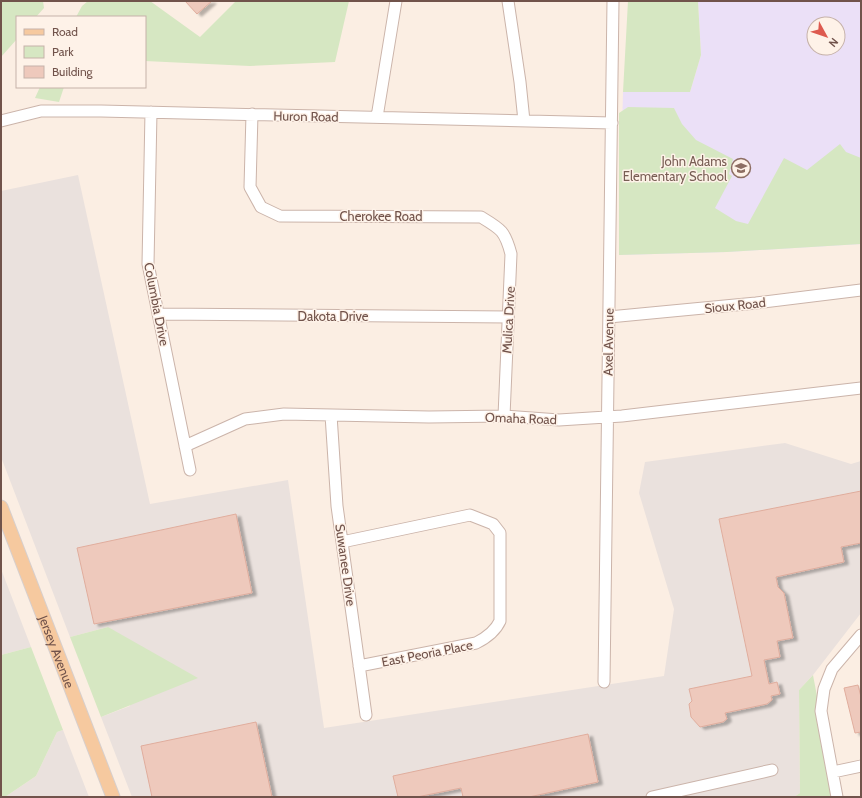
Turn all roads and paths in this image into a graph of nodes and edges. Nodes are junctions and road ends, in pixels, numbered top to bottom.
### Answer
1 (396, 1) edge
2 (508, 1) edge
3 (613, 1) edge
4 (151, 112) junction
5 (252, 114) junction
6 (377, 117) junction
7 (1, 121) edge
8 (524, 121) junction
9 (612, 123) junction
10 (500, 228) joint
11 (861, 290) edge
12 (158, 314) junction
13 (508, 317) junction
14 (609, 317) junction
15 (861, 388) edge
16 (331, 415) junction
17 (504, 416) junction
18 (607, 416) junction
19 (185, 446) junction
20 (190, 470) dead end
21 (1, 507) edge
22 (342, 542) junction
23 (861, 635) edge
24 (360, 666) junction
25 (604, 682) dead end
26 (366, 715) dead end
27 (861, 766) edge
28 (772, 770) dead end
29 (833, 772) junction
30 (113, 797) edge
31 (652, 797) edge
32 (837, 797) edge

1 - 6 street
2 - 8 street
3 - 9 street, Axel Avenue
4 - 5 street, Huron Road
4 - 7 street, Huron Road
4 - 12 street, Columbia Drive
5 - 6 street, Huron Road
5 - 10 street, Cherokee Road
6 - 8 street, Huron Road
8 - 9 street, Huron Road
9 - 14 street, Axel Avenue
10 - 13 street, Mulica Drive
11 - 14 street, Sioux Road
12 - 13 street, Dakota Drive
12 - 19 street, Columbia Drive
13 - 17 street, Mulica Drive
14 - 18 street, Axel Avenue
15 - 18 street, Omaha Road
16 - 17 street, Omaha Road
16 - 19 street, Omaha Road
16 - 22 street, Suwanee Drive
17 - 18 street, Omaha Road
18 - 25 street, Axel Avenue
19 - 20 street, Columbia Drive
21 - 30 main road, Jersey Avenue
22 - 24 street, Suwanee Drive
22 - 24 street, East Peoria Place
23 - 29 street
24 - 26 street, Suwanee Drive
27 - 29 street
28 - 31 street
29 - 32 street

